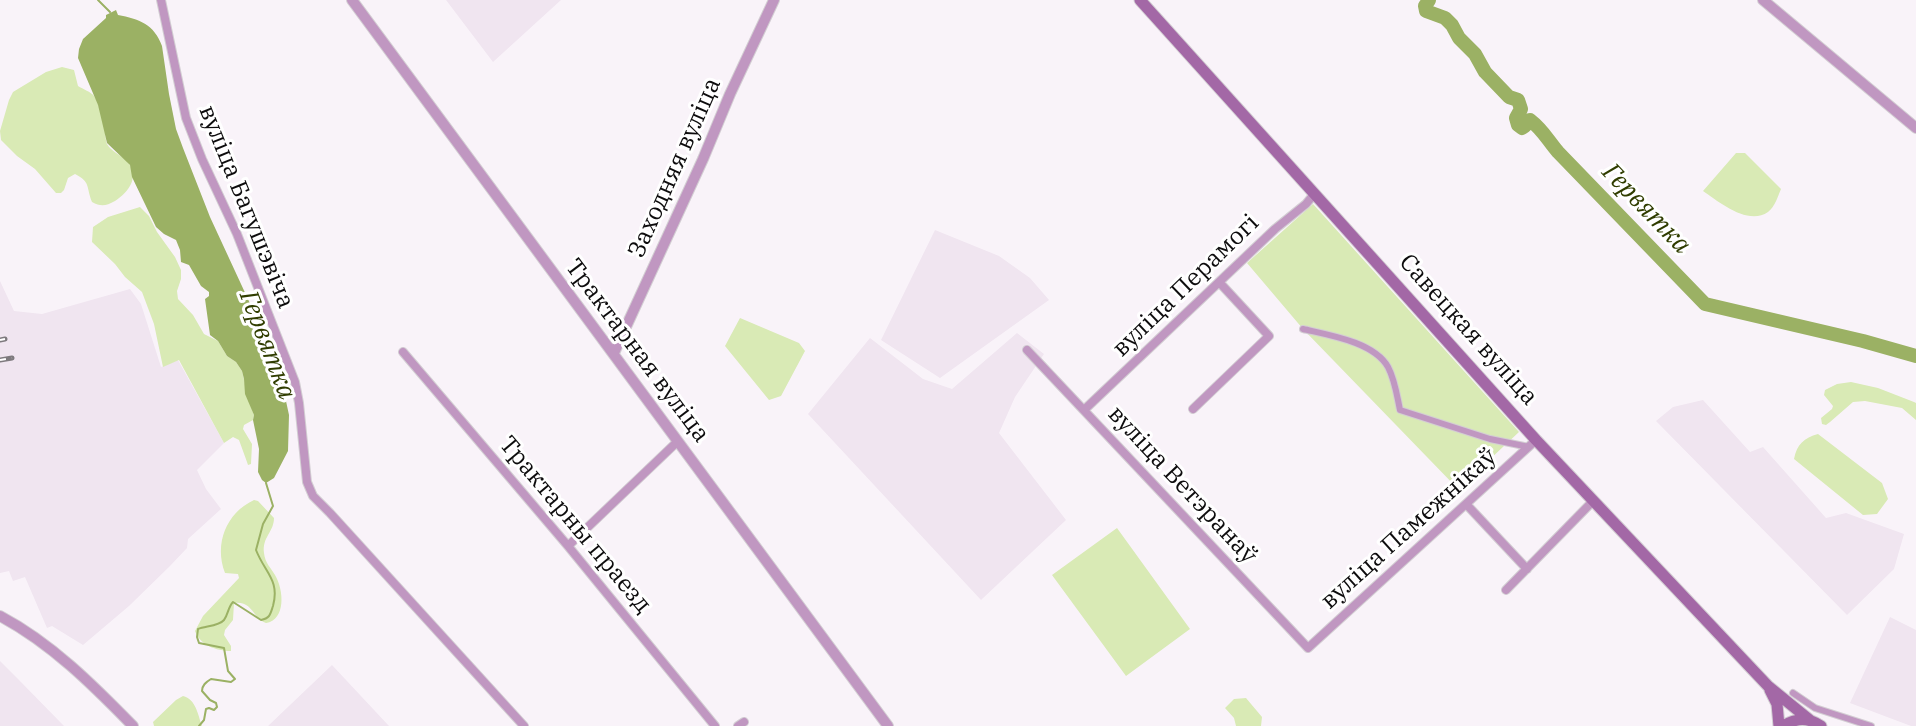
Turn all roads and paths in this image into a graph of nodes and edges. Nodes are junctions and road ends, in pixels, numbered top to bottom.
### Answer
1 (161, 0) edge
2 (352, 0) edge
3 (774, 0) edge
4 (1140, 0) edge
5 (1763, 0) edge
6 (1916, 128) edge
7 (1315, 193) junction
8 (1219, 282) junction
9 (1303, 329) dead end
10 (1027, 350) dead end
11 (403, 352) dead end
12 (614, 353) junction
13 (1193, 409) dead end
14 (1084, 410) junction
15 (678, 441) junction
16 (1533, 443) junction
17 (1594, 500) junction
18 (1466, 504) junction
19 (568, 546) junction
20 (1527, 569) junction
21 (1506, 590) dead end
22 (0, 616) edge
23 (1308, 648) joint
24 (1768, 686) junction
25 (1793, 693) dead end
26 (1816, 723) edge
27 (133, 726) edge
28 (524, 726) edge
29 (715, 726) edge
30 (888, 726) edge
31 (1781, 726) edge
32 (1871, 726) edge

1 - 28 street, вуліца Багушэвіча
2 - 12 street, Трактарная вуліца
3 - 12 street, Заходняя вуліца
4 - 7 main road, Савецкая вуліца
5 - 6 street
7 - 8 street, вуліца Перамогі
7 - 16 main road, Савецкая вуліца
8 - 13 street
8 - 14 street, вуліца Перамогі
9 - 16 street
10 - 14 street, вуліца Ветэранаў
11 - 19 street, Трактарны праезд
12 - 15 street, Трактарная вуліца
14 - 23 street, вуліца Ветэранаў
15 - 19 street
15 - 30 street, Трактарная вуліца
16 - 17 main road, Савецкая вуліца
16 - 18 street, вуліца Памежнікаў
17 - 20 street
17 - 24 main road, Савецкая вуліца
18 - 20 street
18 - 23 street, вуліца Памежнікаў
19 - 29 street, Трактарны праезд
20 - 21 street
22 - 27 street
24 - 26 main road, Савецкая вуліца
24 - 31 main road, Савецкая вуліца
25 - 32 street
26 - 31 main road

